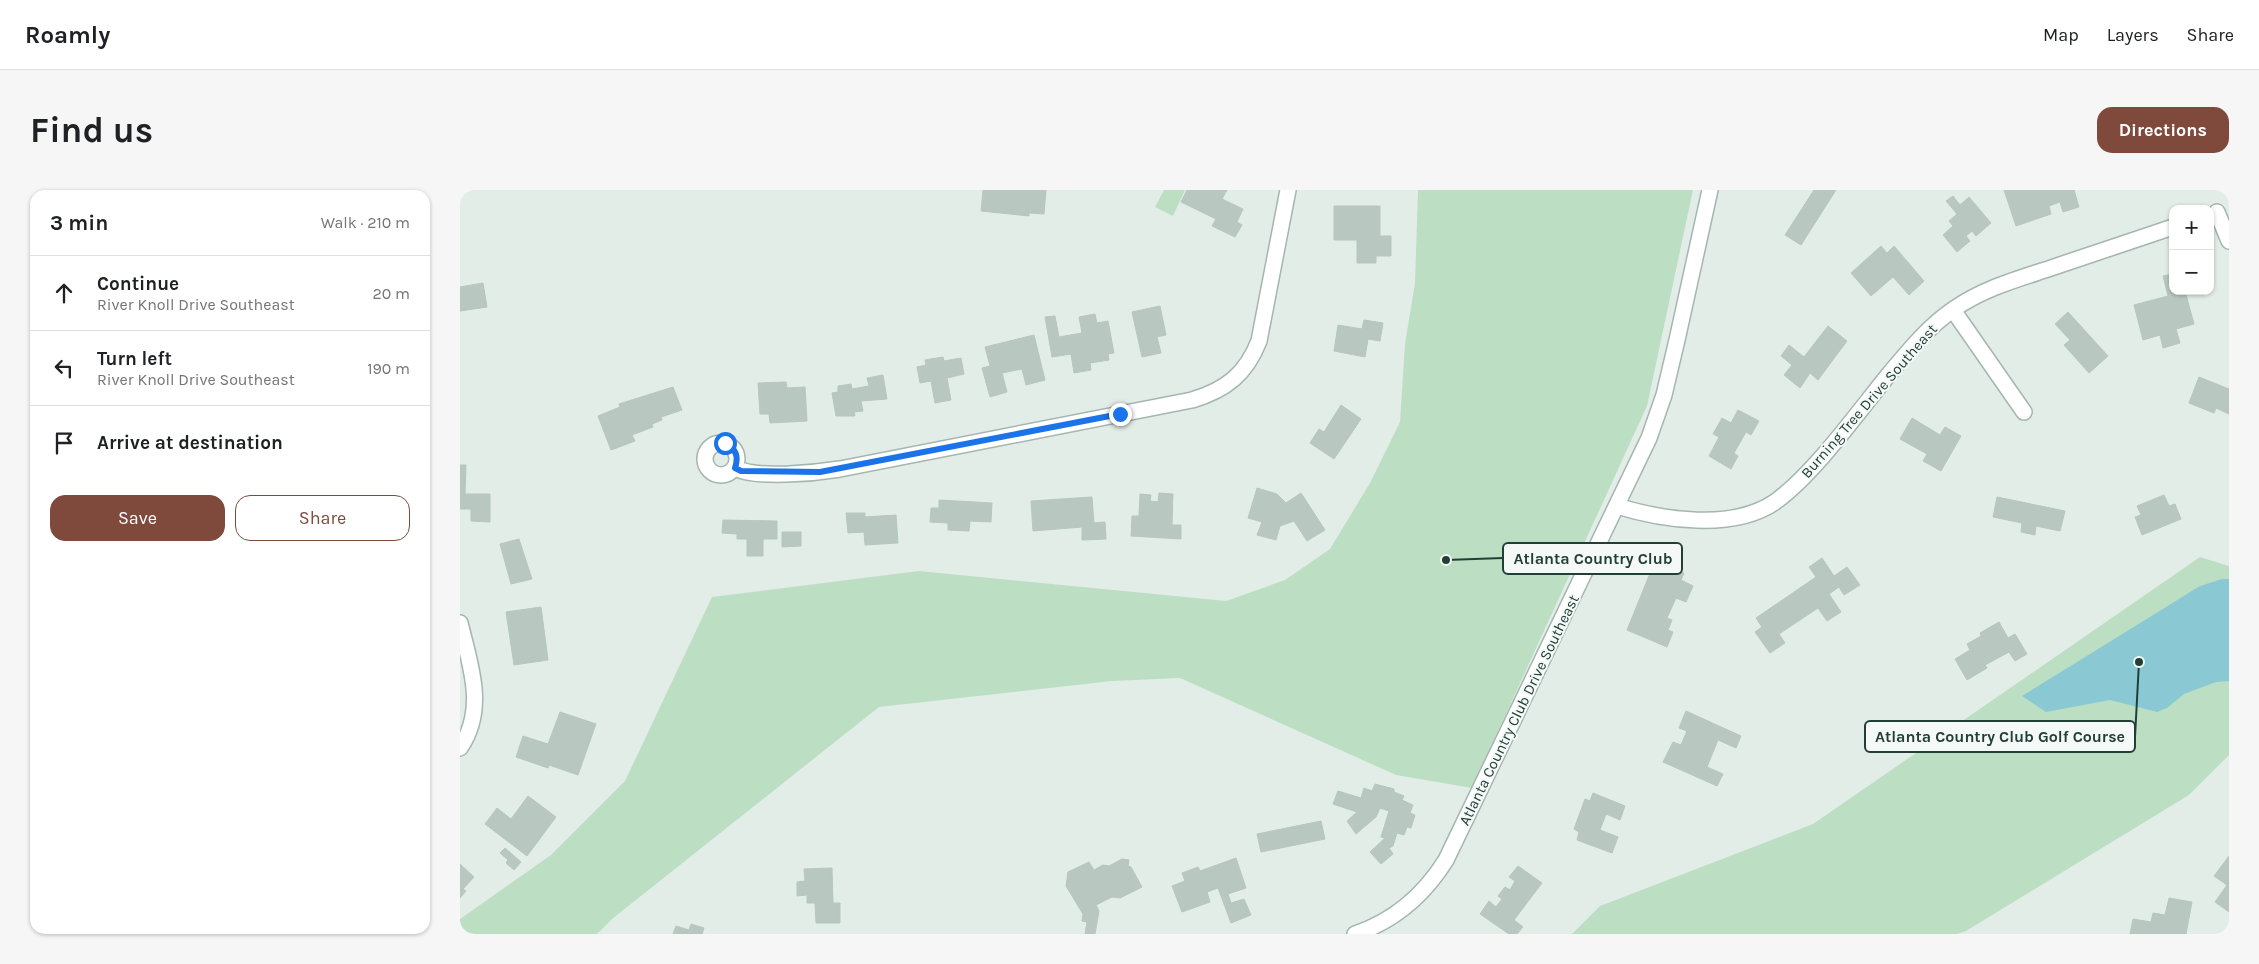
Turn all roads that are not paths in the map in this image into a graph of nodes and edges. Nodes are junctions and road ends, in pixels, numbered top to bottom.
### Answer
1 (1288, 190) edge
2 (1710, 190) edge
3 (2219, 211) edge
4 (2169, 228) edge
5 (2229, 241) edge
6 (1953, 310) junction
7 (2024, 412) dead end
8 (735, 468) dead end
9 (1617, 506) junction
10 (460, 623) edge
11 (460, 748) edge
12 (1355, 934) edge

1 - 8 street
2 - 9 street, Atlanta Country Club Drive Southeast
3 - 5 street
4 - 6 street, Burning Tree Drive Southeast
6 - 7 street
6 - 9 street, Burning Tree Drive Southeast
9 - 12 street, Atlanta Country Club Drive Southeast
10 - 11 street

